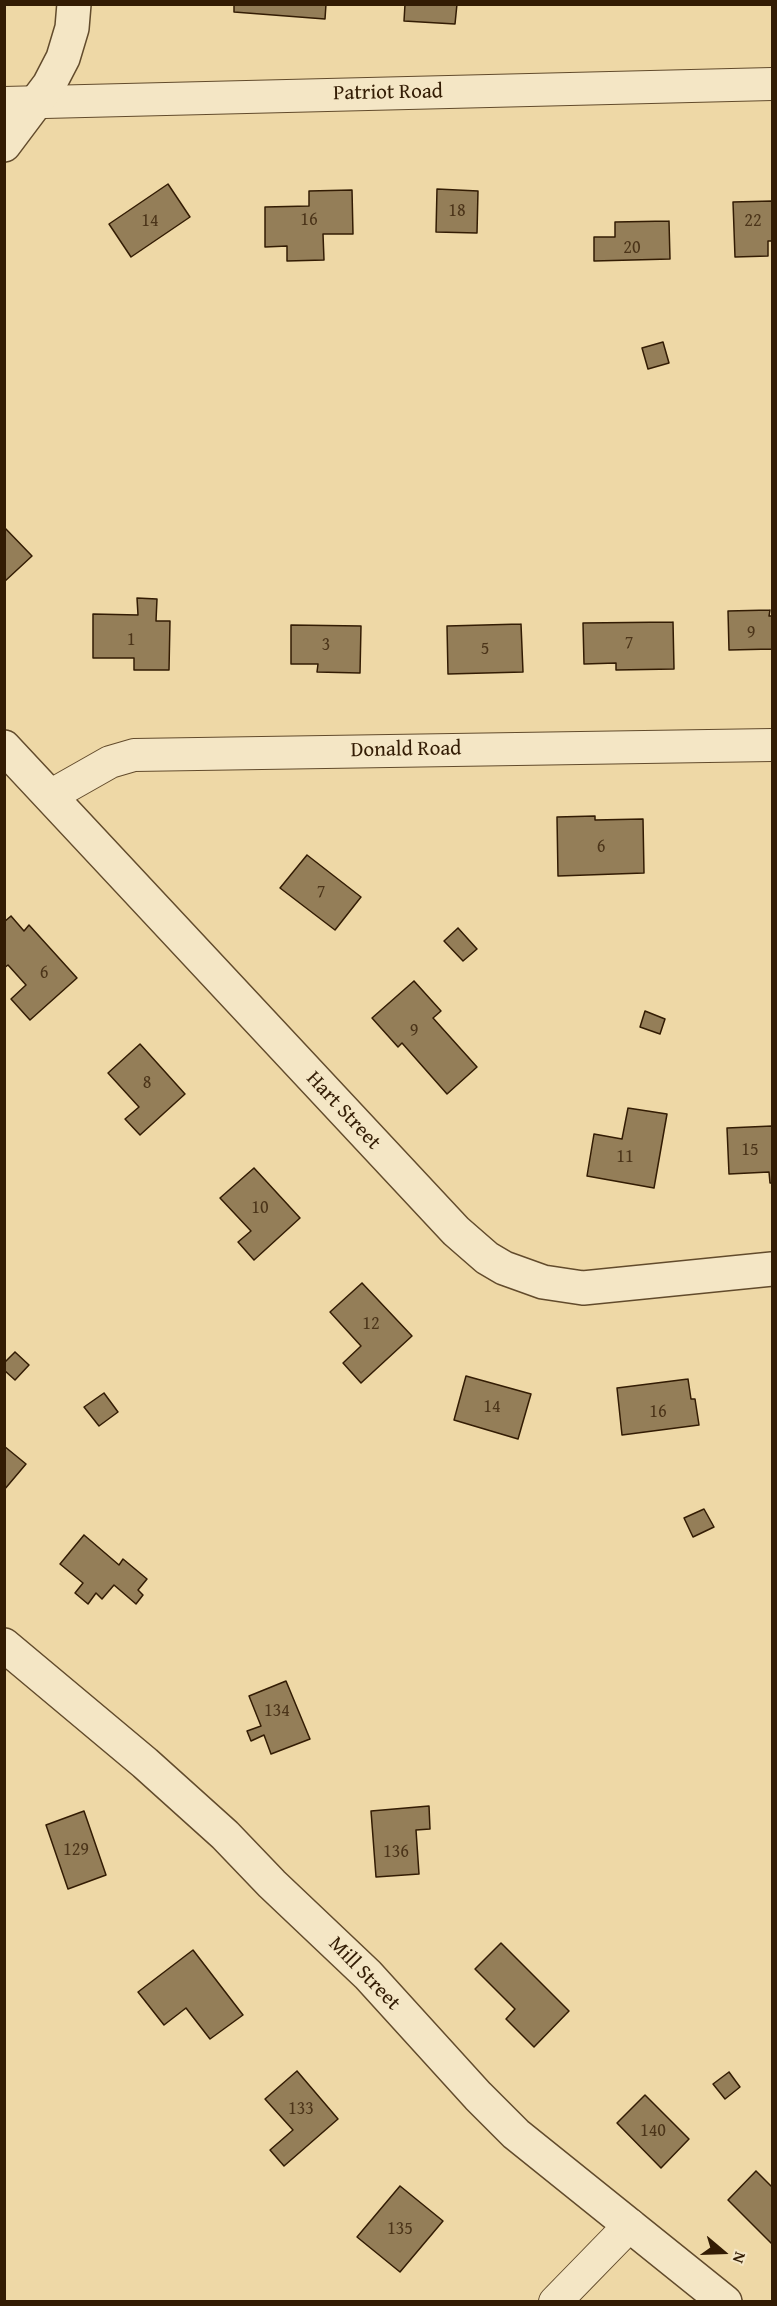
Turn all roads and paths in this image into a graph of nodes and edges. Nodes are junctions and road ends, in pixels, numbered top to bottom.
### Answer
1 (74, 4) edge
2 (772, 84) edge
3 (38, 101) junction
4 (4, 103) edge
5 (4, 145) edge
6 (772, 745) edge
7 (4, 747) edge
8 (50, 796) junction
9 (772, 1269) edge
10 (4, 1645) edge
11 (630, 2225) junction
12 (555, 2301) edge
13 (725, 2301) edge

1 - 3 street
2 - 3 street, Patriot Road
3 - 4 street, Patriot Road
3 - 5 street
6 - 8 street, Donald Road
7 - 8 street, Hart Street
8 - 9 street, Hart Street
10 - 11 street, Mill Street
11 - 12 street
11 - 13 street, Mill Street

